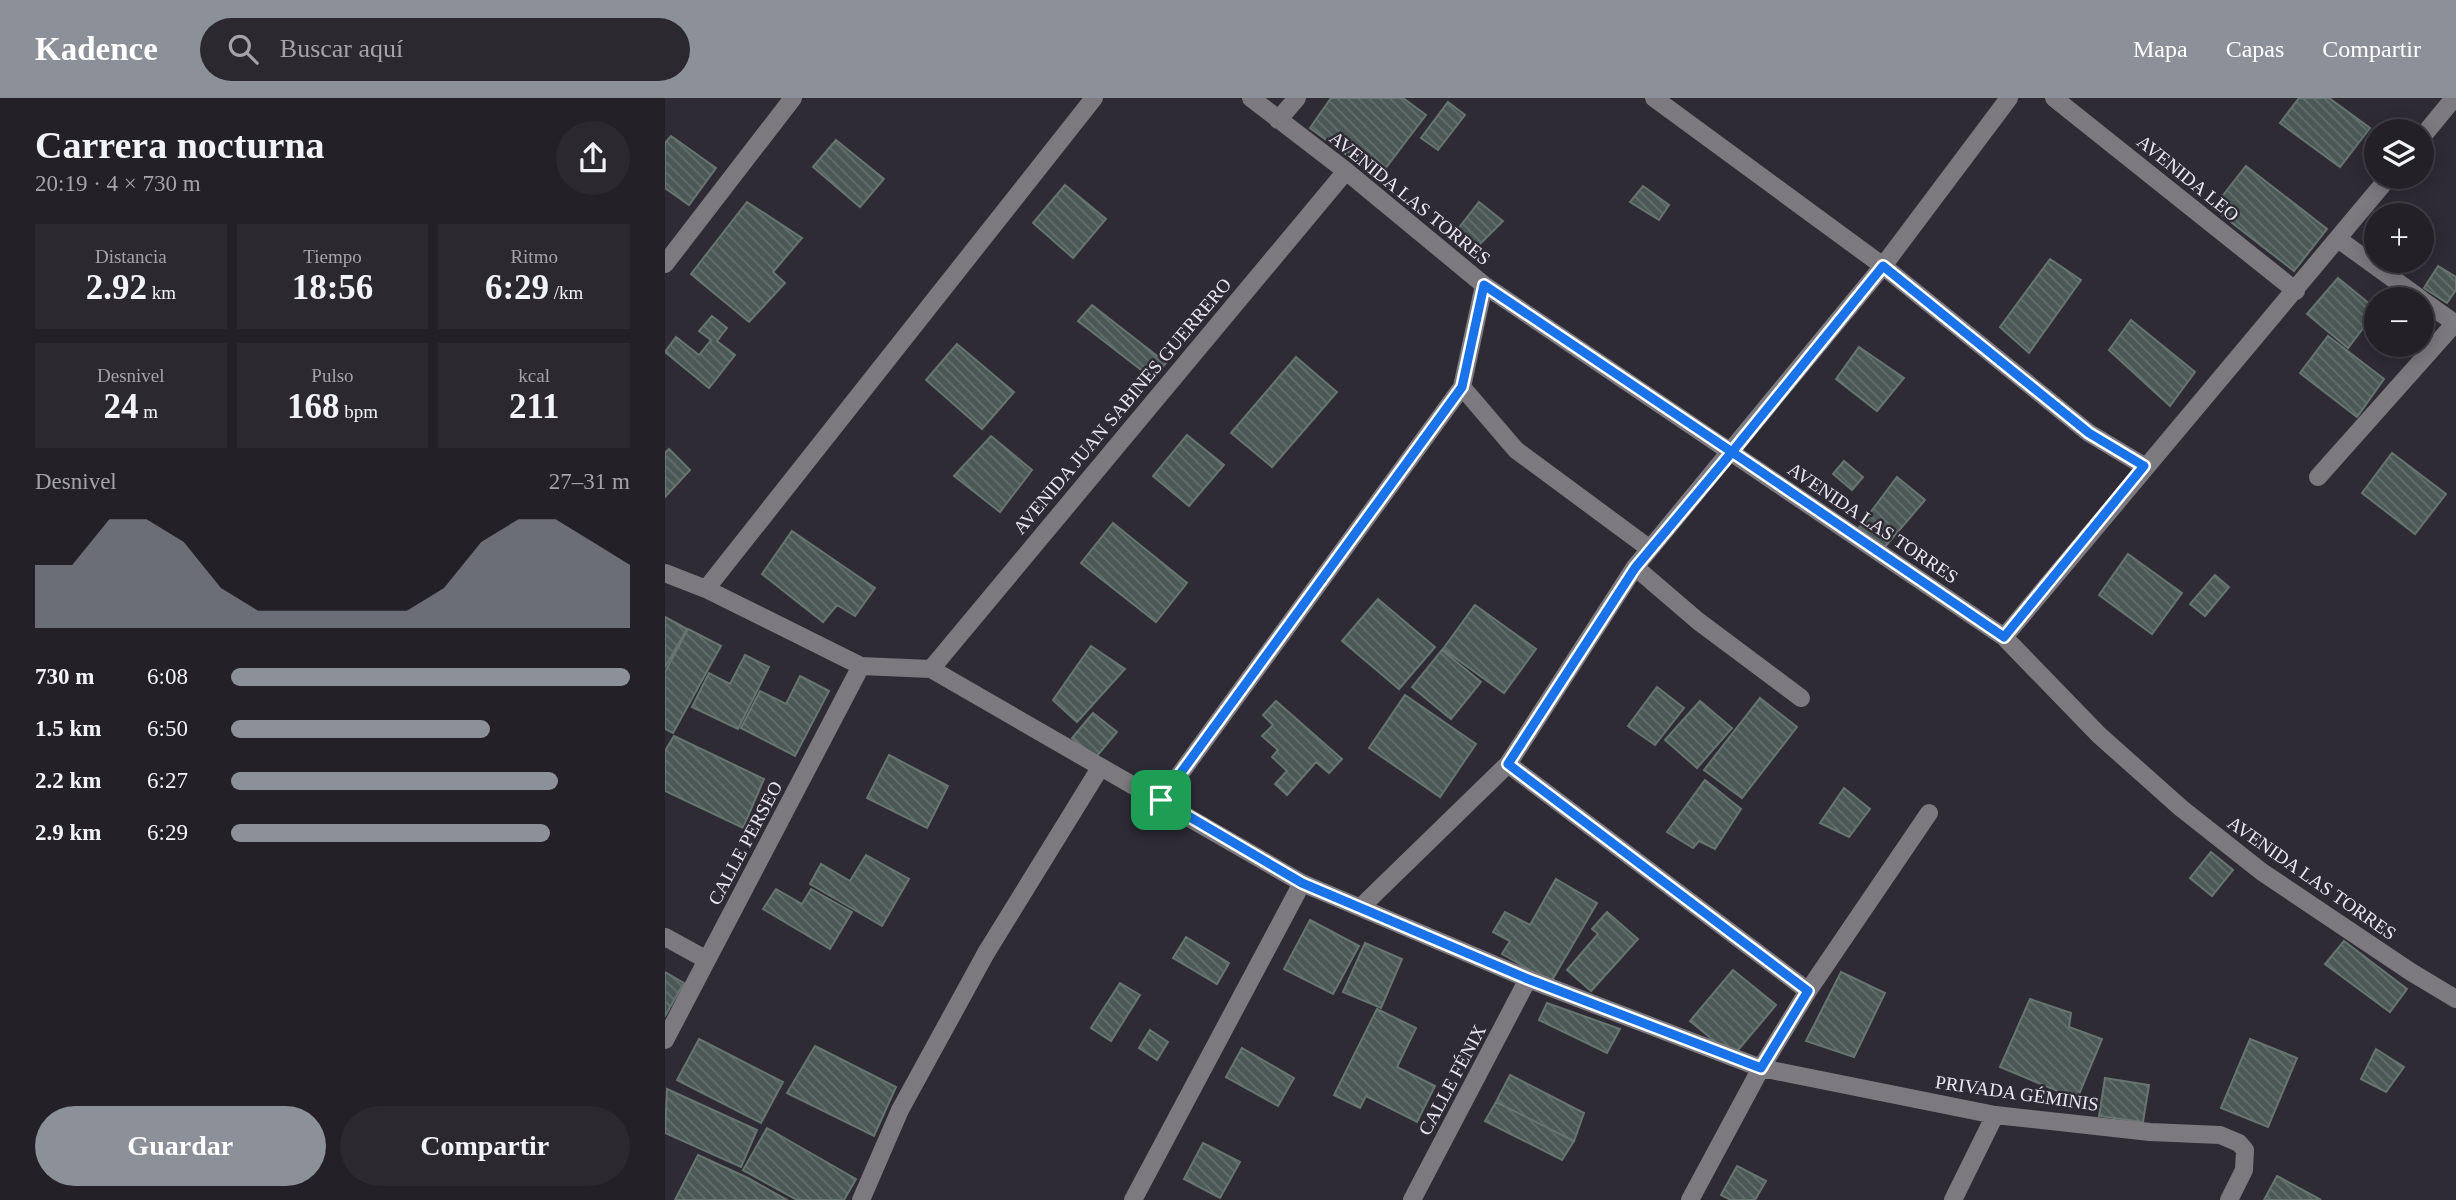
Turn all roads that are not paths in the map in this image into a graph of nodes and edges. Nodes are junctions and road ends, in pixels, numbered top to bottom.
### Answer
1 (793, 98) edge
2 (1094, 98) edge
3 (1251, 98) edge
4 (1297, 98) edge
5 (1654, 98) edge
6 (2009, 98) edge
7 (2054, 98) edge
8 (2454, 98) edge
9 (1279, 120) junction
10 (2434, 122) edge
11 (1346, 171) junction
12 (2379, 189) edge
13 (2337, 239) junction
14 (665, 264) edge
15 (1883, 266) junction
16 (1484, 285) junction
17 (2404, 287) edge
18 (2295, 291) junction
19 (2434, 308) edge
20 (2456, 323) edge
21 (1462, 387) junction
22 (1732, 452) junction
23 (2144, 466) junction
24 (2318, 477) dead end
25 (1650, 549) junction
26 (1635, 568) junction
27 (665, 573) edge
28 (706, 589) junction
29 (2004, 637) junction
30 (861, 666) junction
31 (931, 668) junction
32 (1801, 698) dead end
33 (1508, 764) junction
34 (1100, 768) junction
35 (1161, 800) junction
36 (1929, 813) dead end
37 (1302, 883) junction
38 (1362, 906) junction
39 (665, 937) edge
40 (708, 960) junction
41 (1528, 979) junction
42 (1808, 991) junction
43 (2456, 999) edge
44 (665, 1040) edge
45 (1761, 1068) junction
46 (1994, 1115) junction
47 (861, 1200) edge
48 (1133, 1200) edge
49 (1412, 1200) edge
50 (1690, 1200) edge
51 (1953, 1200) edge
52 (2229, 1200) edge

1 - 14 street
2 - 28 street
3 - 9 street, AVENIDA LAS TORRES
4 - 9 street
5 - 15 street
6 - 15 street
7 - 18 street, AVENIDA LEO
8 - 10 street
9 - 11 street, AVENIDA LAS TORRES
11 - 16 street, AVENIDA LAS TORRES
11 - 31 street, AVENIDA JUAN SABINES GUERRERO
12 - 13 street
13 - 17 street
13 - 18 street
15 - 22 street
15 - 23 street
16 - 21 street
16 - 22 street, AVENIDA LAS TORRES
18 - 23 street
19 - 20 street
20 - 24 street
21 - 25 street
21 - 35 street
22 - 25 street
22 - 29 street, AVENIDA LAS TORRES
23 - 29 street
25 - 26 street
26 - 32 street
26 - 33 street
27 - 28 street
28 - 30 street
29 - 43 street, AVENIDA LAS TORRES
30 - 31 street
30 - 40 street, CALLE PERSEO
31 - 34 street, PRIVADA GÉMINIS
33 - 38 street
33 - 42 street
34 - 35 street, PRIVADA GÉMINIS
34 - 47 street
35 - 37 street, PRIVADA GÉMINIS
36 - 42 street
37 - 38 street, PRIVADA GÉMINIS
37 - 48 street
38 - 41 street, PRIVADA GÉMINIS
39 - 40 street
40 - 44 street, CALLE PERSEO
41 - 45 street, PRIVADA GÉMINIS
41 - 49 street, CALLE FÉNIX
42 - 45 street
45 - 46 street, PRIVADA GÉMINIS
45 - 50 street
46 - 51 street
46 - 52 street, PRIVADA GÉMINIS

